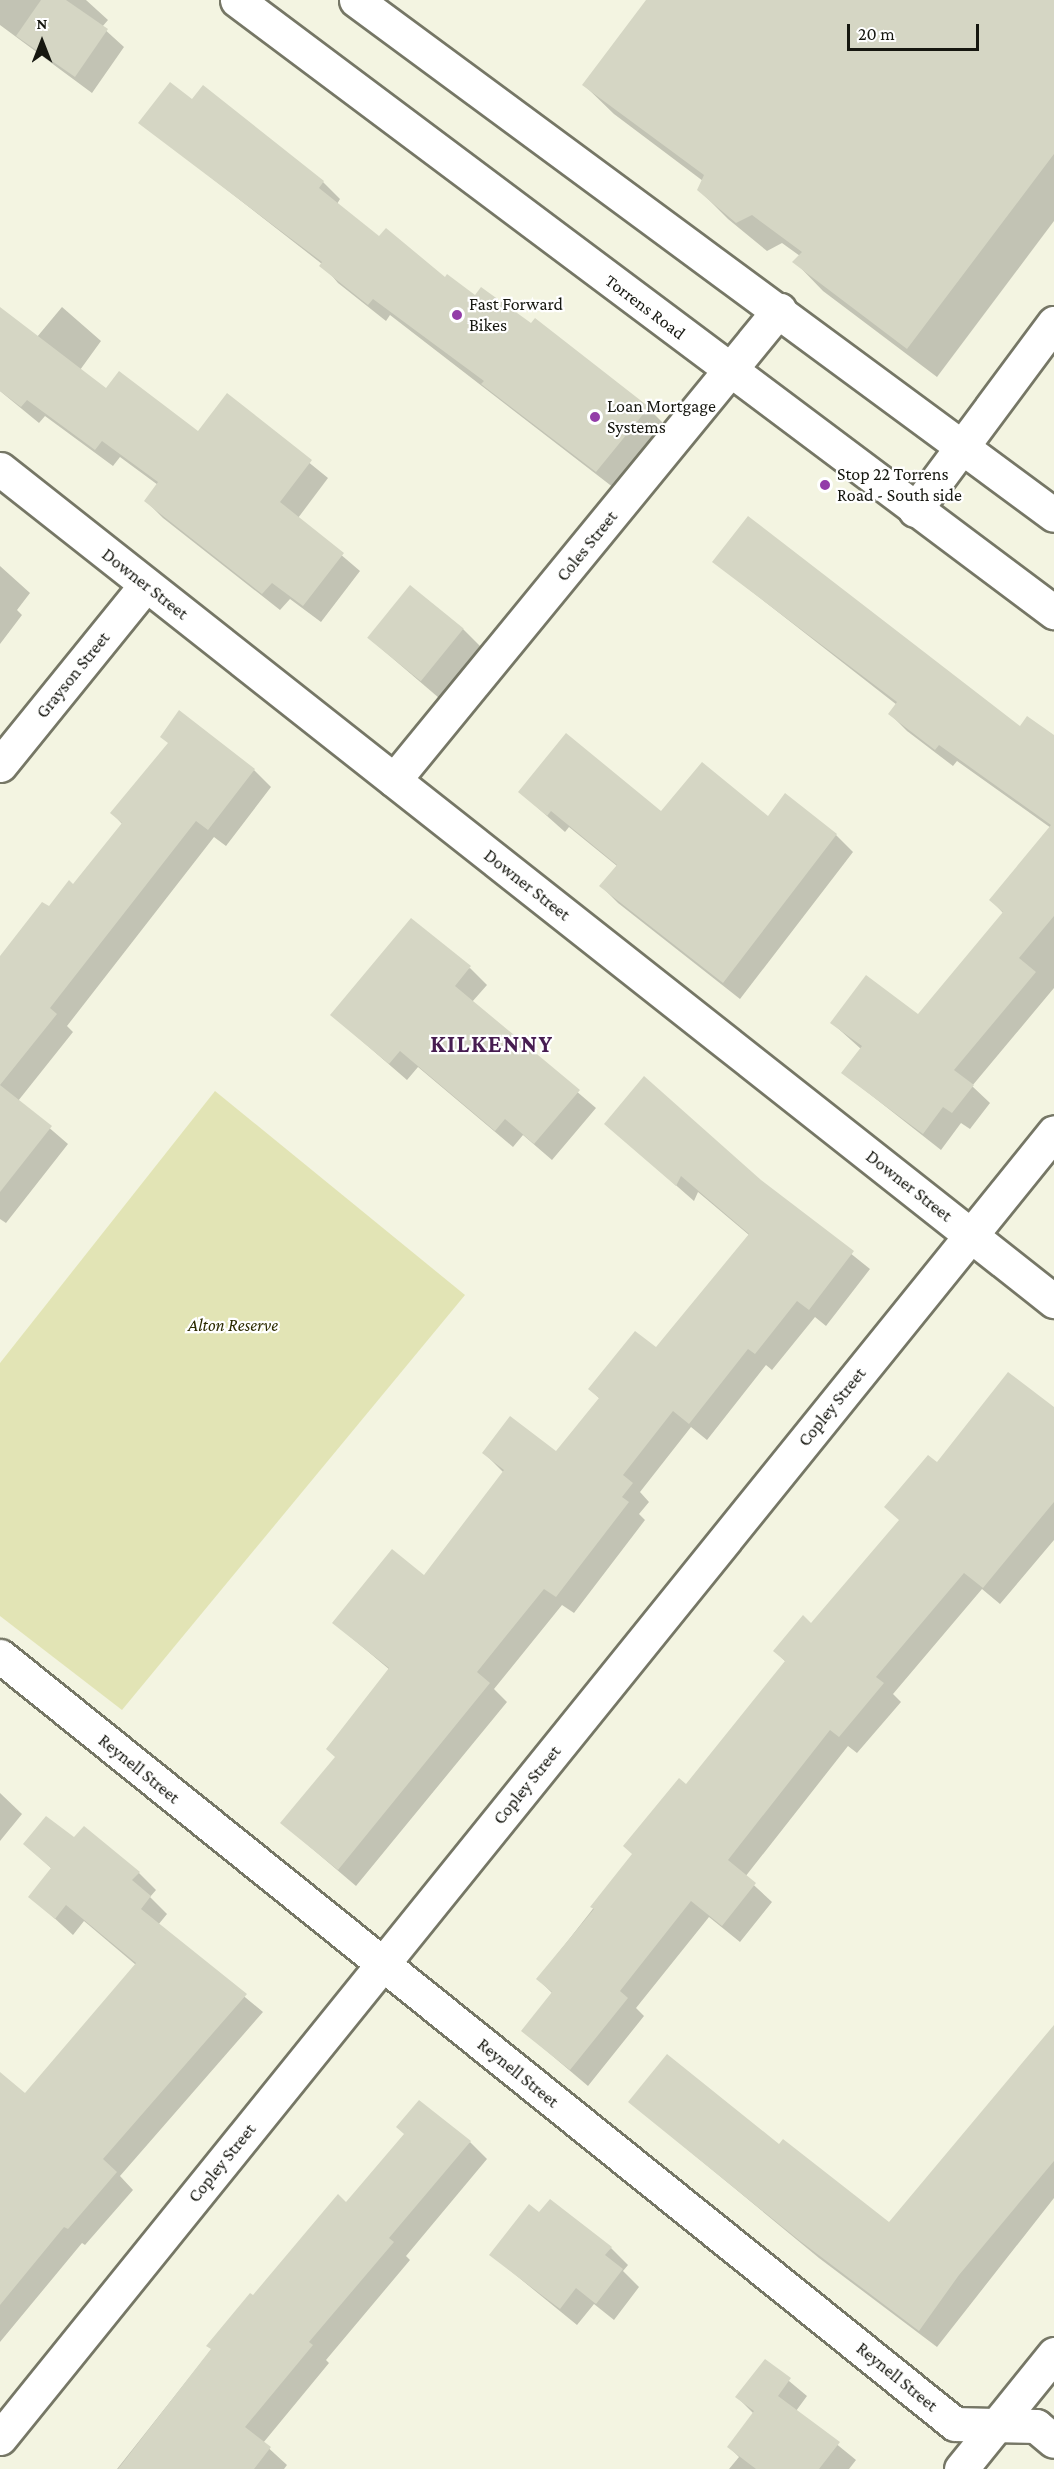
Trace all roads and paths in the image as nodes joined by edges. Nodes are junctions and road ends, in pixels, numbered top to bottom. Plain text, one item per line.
1 (356, 0) edge
2 (258, 6) edge
3 (779, 310) junction
4 (1054, 323) edge
5 (730, 372) junction
6 (961, 447) junction
7 (0, 469) edge
8 (915, 510) junction
9 (1054, 515) edge
10 (146, 585) junction
11 (1054, 612) edge
12 (0, 765) edge
13 (394, 780) junction
14 (1054, 1132) edge
15 (971, 1234) junction
16 (1054, 1301) edge
17 (0, 1656) edge
18 (382, 1964) junction
19 (1054, 2354) edge
20 (998, 2423) junction
21 (0, 2438) edge
22 (1054, 2441) edge
23 (961, 2469) edge

1 - 3 street
2 - 5 street, Torrens Road
3 - 5 street, Coles Street
3 - 6 street
4 - 6 street
5 - 8 street, Torrens Road
5 - 13 street, Coles Street
6 - 8 street
6 - 9 street
7 - 10 street, Downer Street
8 - 11 street, Torrens Road
10 - 12 street, Grayson Street
10 - 13 street, Downer Street
13 - 15 street, Downer Street
14 - 15 street, Copley Street
15 - 16 street, Downer Street
15 - 18 street, Copley Street
17 - 18 street, Reynell Street
18 - 20 street, Reynell Street
18 - 21 street, Copley Street
19 - 20 street
20 - 22 street, Reynell Street
20 - 23 street

